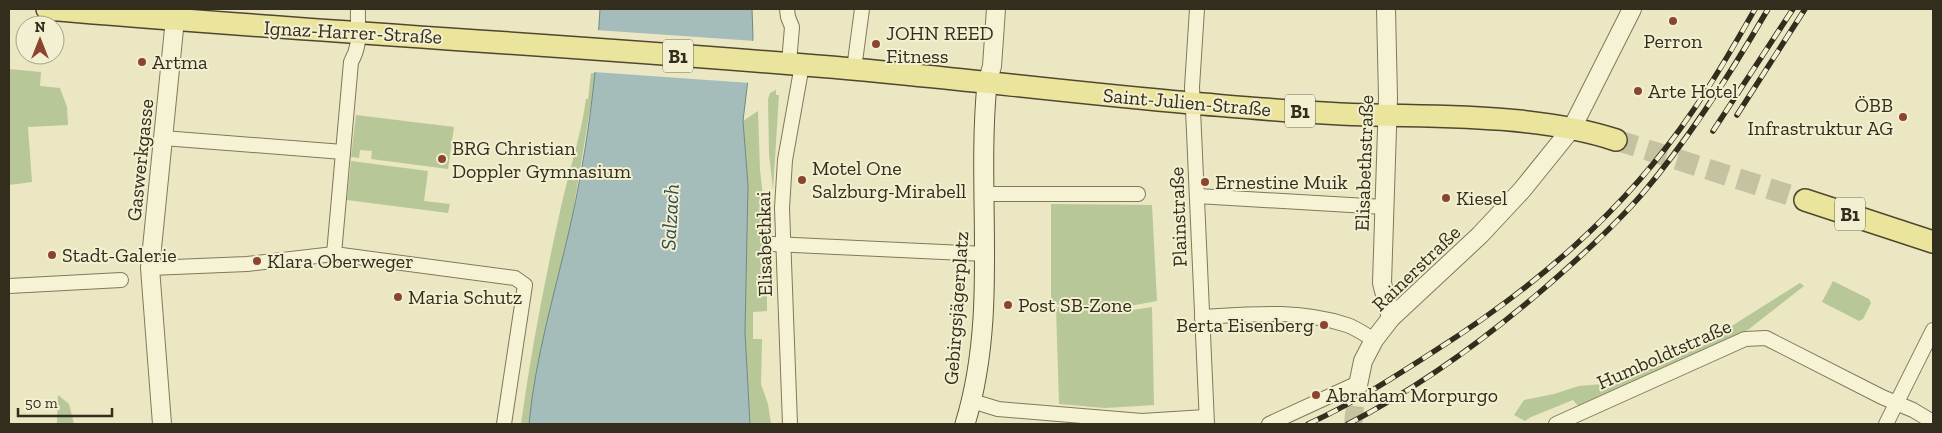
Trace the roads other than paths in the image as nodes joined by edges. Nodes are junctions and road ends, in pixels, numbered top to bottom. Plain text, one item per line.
1 (47, 9) edge
2 (358, 9) edge
3 (787, 9) edge
4 (862, 9) edge
5 (996, 9) edge
6 (1197, 9) edge
7 (1386, 9) edge
8 (1632, 9) edge
9 (176, 14) edge
10 (360, 34) junction
11 (793, 64) junction
12 (854, 69) junction
13 (987, 84) junction
14 (1193, 103) junction
15 (1386, 115) junction
16 (1572, 128) junction
17 (163, 138) junction
18 (1616, 140) tunnel mouth
19 (343, 152) junction
20 (983, 194) junction
21 (1138, 194) dead end
22 (1197, 196) junction
23 (1805, 200) tunnel mouth
24 (1384, 207) junction
25 (1933, 242) edge
26 (778, 244) junction
27 (334, 254) junction
28 (985, 254) junction
29 (150, 268) junction
30 (122, 280) dead end
31 (9, 286) edge
32 (1202, 318) junction
33 (1391, 318) junction
34 (1933, 330) edge
35 (1374, 340) junction
36 (1357, 387) joint
37 (972, 401) junction
38 (1897, 403) junction
39 (1206, 421) edge
40 (1933, 422) edge
41 (162, 424) edge
42 (504, 424) edge
43 (790, 424) edge
44 (965, 424) edge
45 (1269, 424) edge
46 (1556, 424) edge
47 (1886, 424) edge

1 - 9 main road, Ignaz-Harrer-Straße / B1
2 - 10 street
3 - 11 street, Elisabethkai
4 - 12 street
5 - 13 street
6 - 14 street, Plainstraße
7 - 15 street, Elisabethstraße
8 - 16 street, Rainerstraße
9 - 10 main road, Ignaz-Harrer-Straße / B1
9 - 17 street, Gaswerkgasse
10 - 11 main road, Ignaz-Harrer-Straße / B1
10 - 19 street
11 - 12 main road, Saint-Julien-Straße / B1
11 - 26 street, Elisabethkai
12 - 13 main road, Saint-Julien-Straße / B1
13 - 14 main road, Saint-Julien-Straße / B1
13 - 20 main road, Gebirgsjägerplatz
14 - 15 main road, Saint-Julien-Straße / B1
14 - 22 street, Plainstraße
15 - 16 main road, Saint-Julien-Straße / B1
15 - 24 street, Elisabethstraße
16 - 18 main road, Saint-Julien-Straße / B1
16 - 33 street, Rainerstraße
17 - 19 street
17 - 29 street, Gaswerkgasse
19 - 27 street
20 - 21 street
20 - 28 main road, Gebirgsjägerplatz
22 - 24 street
22 - 32 street, Plainstraße
23 - 25 main road, B1
24 - 33 street, Elisabethstraße
26 - 28 street
26 - 43 street, Elisabethkai
27 - 29 street
27 - 42 street
28 - 37 main road, Gebirgsjägerplatz
29 - 41 street, Gaswerkgasse
30 - 31 street
32 - 35 street
32 - 39 street, Plainstraße
33 - 35 street, Rainerstraße
34 - 38 street
35 - 36 street, Rainerstraße
36 - 45 street
37 - 39 street
37 - 44 main road, Gebirgsjägerplatz
38 - 40 street, Humboldtstraße
38 - 46 street, Humboldtstraße
38 - 47 street

